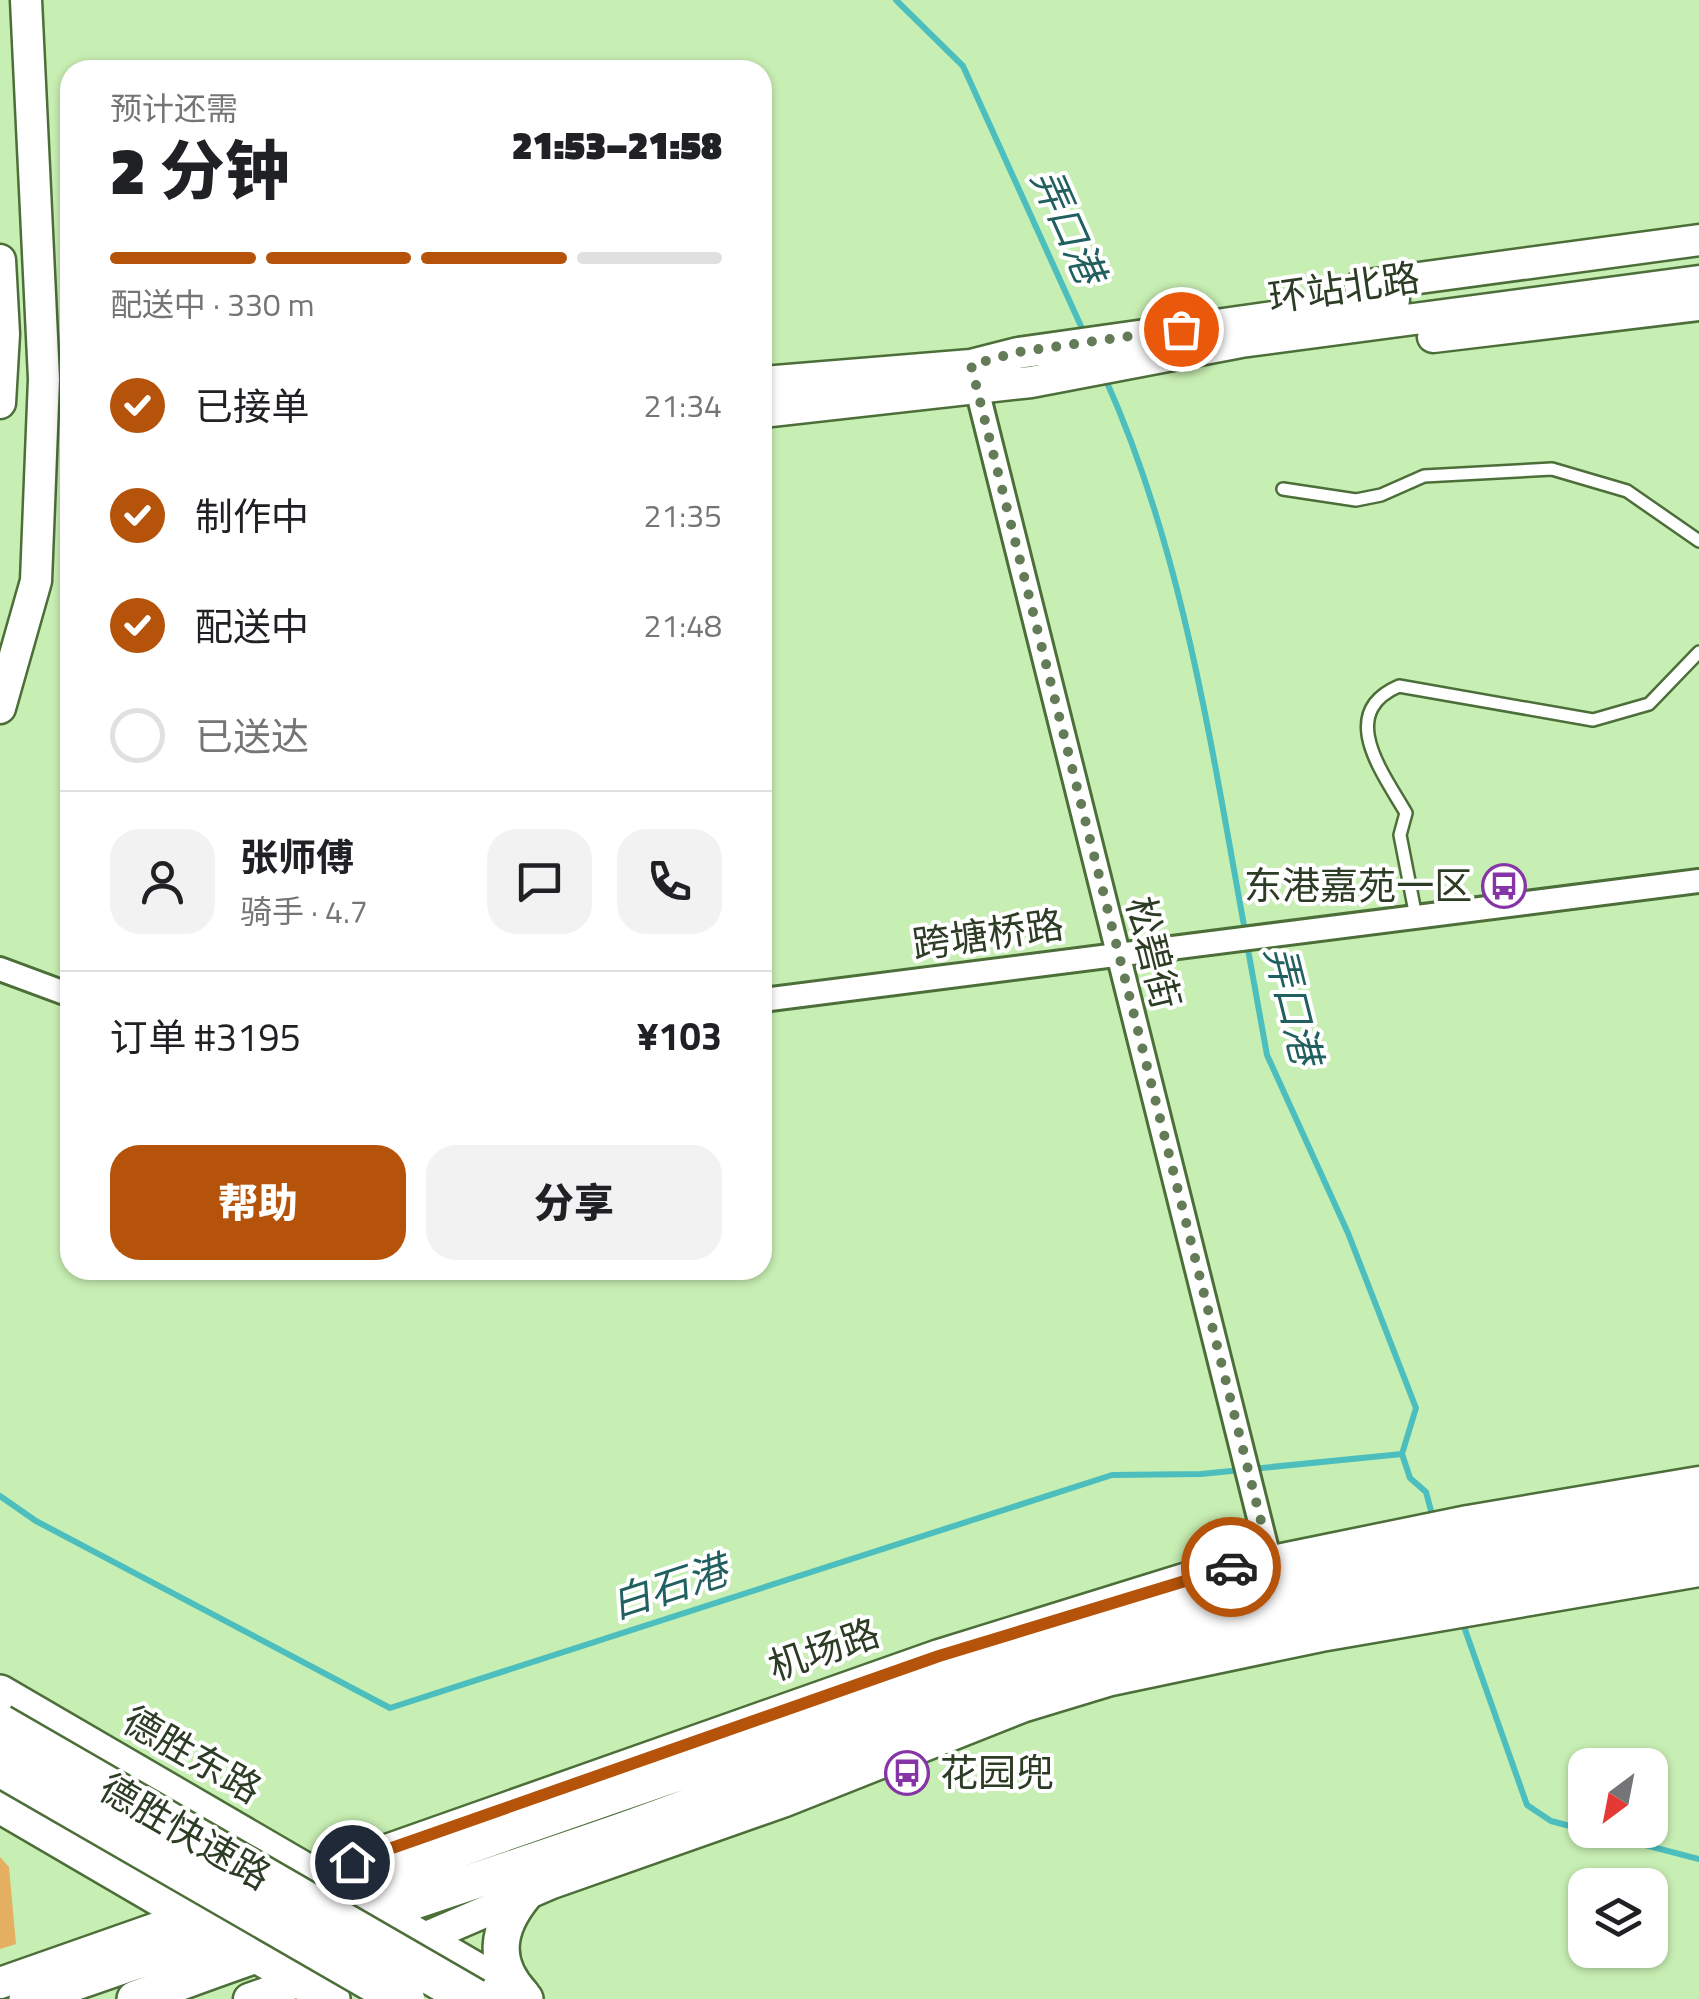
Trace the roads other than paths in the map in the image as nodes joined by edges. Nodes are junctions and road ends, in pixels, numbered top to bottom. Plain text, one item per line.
1 (26, 0) edge
2 (1699, 240) edge
3 (0, 260) edge
4 (1699, 261) edge
5 (1699, 280) edge
6 (1699, 305) edge
7 (2, 333) edge
8 (1121, 338) junction
9 (55, 347) edge
10 (1138, 364) junction
11 (1, 370) edge
12 (974, 377) junction
13 (57, 381) edge
14 (772, 382) edge
15 (0, 403) edge
16 (772, 410) edge
17 (1283, 488) dead end
18 (1699, 540) edge
19 (1699, 652) edge
20 (0, 708) edge
21 (1699, 881) edge
22 (1416, 917) junction
23 (1117, 953) junction
24 (0, 969) edge
25 (60, 991) edge
26 (772, 999) edge
27 (1699, 1482) edge
28 (1699, 1511) edge
29 (1699, 1541) edge
30 (1266, 1544) junction
31 (1483, 1564) junction
32 (1699, 1572) edge
33 (1396, 1579) junction
34 (1321, 1623) junction
35 (0, 1692) edge
36 (0, 1725) edge
37 (769, 1728) junction
38 (0, 1766) edge
39 (0, 1805) edge
40 (622, 1830) junction
41 (671, 1840) junction
42 (329, 1883) junction
43 (524, 1895) junction
44 (382, 1915) junction
45 (202, 1924) junction
46 (423, 1940) junction
47 (254, 1954) junction
48 (301, 1981) junction
49 (0, 1983) edge
50 (27, 1999) edge
51 (135, 1999) edge
52 (249, 1999) edge
53 (332, 1999) edge
54 (404, 1999) edge
55 (474, 1999) edge
56 (526, 1999) edge

1 - 9 main road
2 - 8 main road
3 - 7 main road
4 - 8 main road, 环站北路
5 - 10 main road, 环站北路
6 - 10 main road
7 - 9 main road
7 - 11 main road
8 - 12 main road, 环站北路
9 - 13 main road
10 - 12 main road, 环站北路
11 - 13 main road
11 - 15 main road
12 - 14 main road, 环站北路
12 - 16 main road, 环站北路
12 - 23 street, 松碧街
13 - 20 main road
17 - 18 lane
19 - 22 lane
21 - 22 street, 跨塘桥路
22 - 23 street, 跨塘桥路
23 - 26 street, 跨塘桥路
23 - 30 street, 松碧街
24 - 25 street
27 - 31 main road, 机场路
28 - 31 main road, 机场路
29 - 31 main road, 机场路
30 - 33 main road, 机场路
30 - 37 main road, 机场路
31 - 32 main road, 机场路
31 - 33 main road, 机场路
31 - 33 main road, 机场路
33 - 34 main road, 机场路
33 - 37 main road, 机场路
34 - 40 main road, 机场路
34 - 41 main road, 机场路
35 - 42 main road, 德胜东路
36 - 55 highway, 德胜快速路, bridge
37 - 42 main road, 机场路
38 - 54 highway, 德胜快速路, bridge
39 - 45 main road
40 - 41 main road
40 - 44 main road, 机场路
41 - 43 main road, 机场路
42 - 44 main road, 德胜东路
42 - 45 main road, 机场路
43 - 46 main road, 机场路
43 - 56 main road
44 - 46 main road, 德胜东路
44 - 47 main road, 机场路
45 - 47 main road
45 - 49 main road, 机场路
45 - 50 main road, 机场路
46 - 48 main road, 机场路
46 - 56 main road, 德胜东路
47 - 48 main road
47 - 51 main road, 机场路
48 - 52 main road, 机场路
48 - 53 main road

